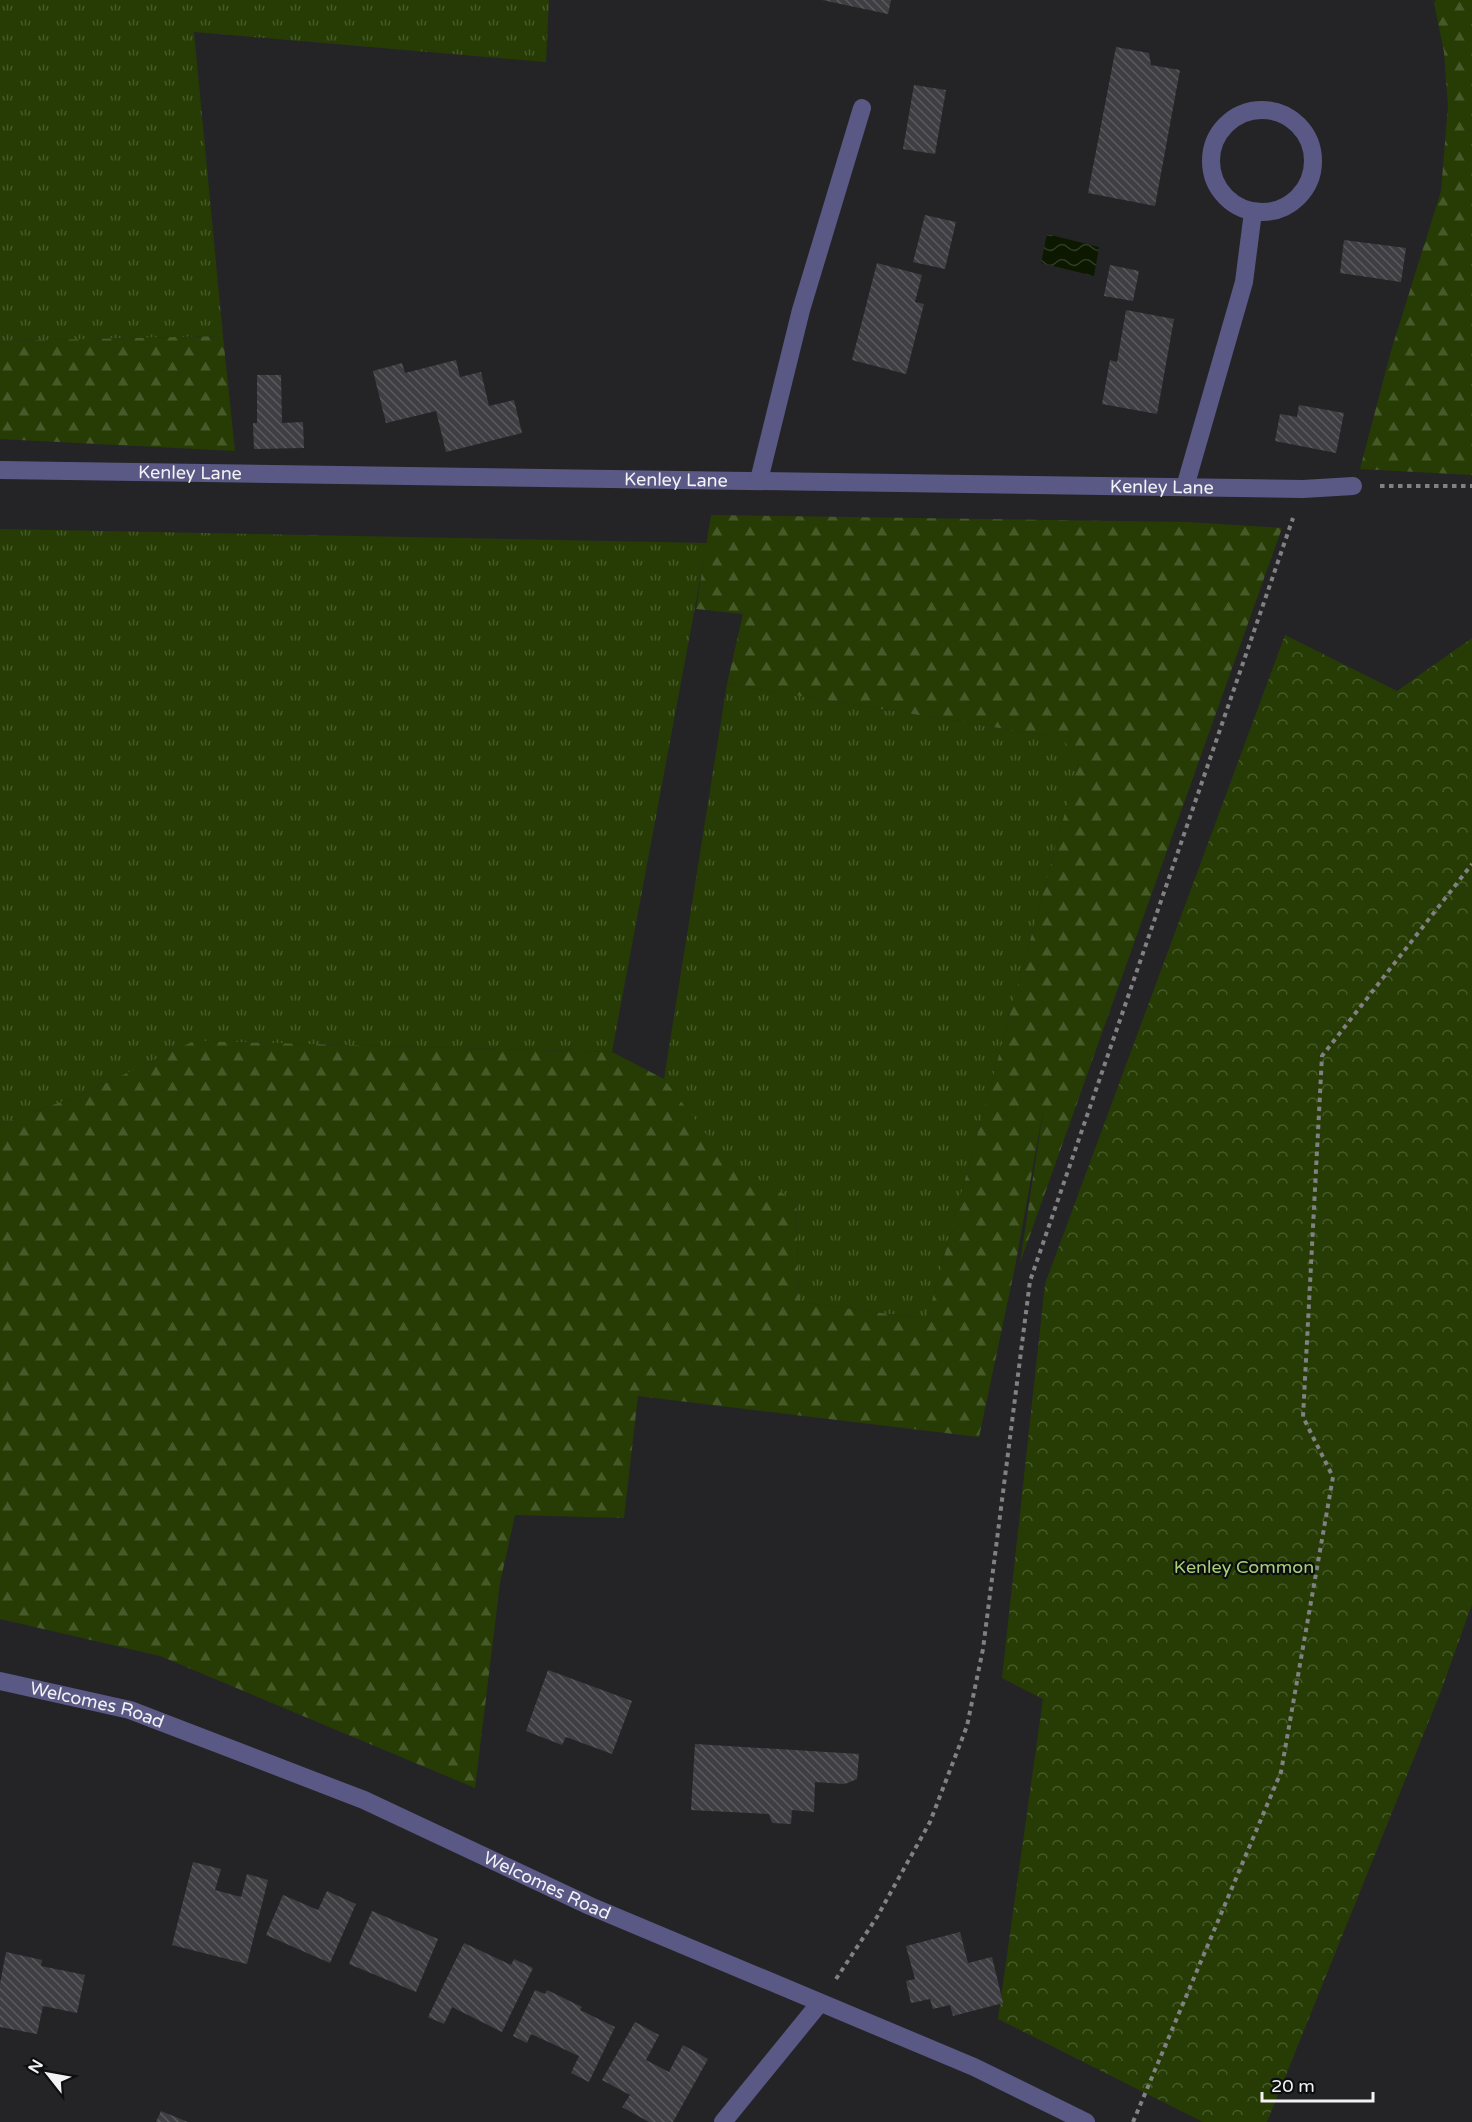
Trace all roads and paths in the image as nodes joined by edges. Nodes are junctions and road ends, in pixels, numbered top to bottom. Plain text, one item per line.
1 (862, 108) dead end
2 (1253, 212) junction
3 (0, 470) edge
4 (759, 480) junction
5 (1353, 486) joint
6 (1472, 486) edge
7 (1185, 487) junction
8 (1303, 489) junction
9 (1472, 864) edge
10 (0, 1681) edge
11 (819, 2004) junction
12 (723, 2122) edge
13 (1086, 2122) edge
14 (1133, 2122) edge

1 - 4 street
2 - 2 street
2 - 7 street
3 - 4 street, Kenley Lane
4 - 7 street, Kenley Lane
5 - 6 path
5 - 8 street, Kenley Lane
7 - 8 street, Kenley Lane
8 - 11 path
9 - 14 path
10 - 11 street, Welcomes Road
11 - 12 street
11 - 13 street, Welcomes Road

